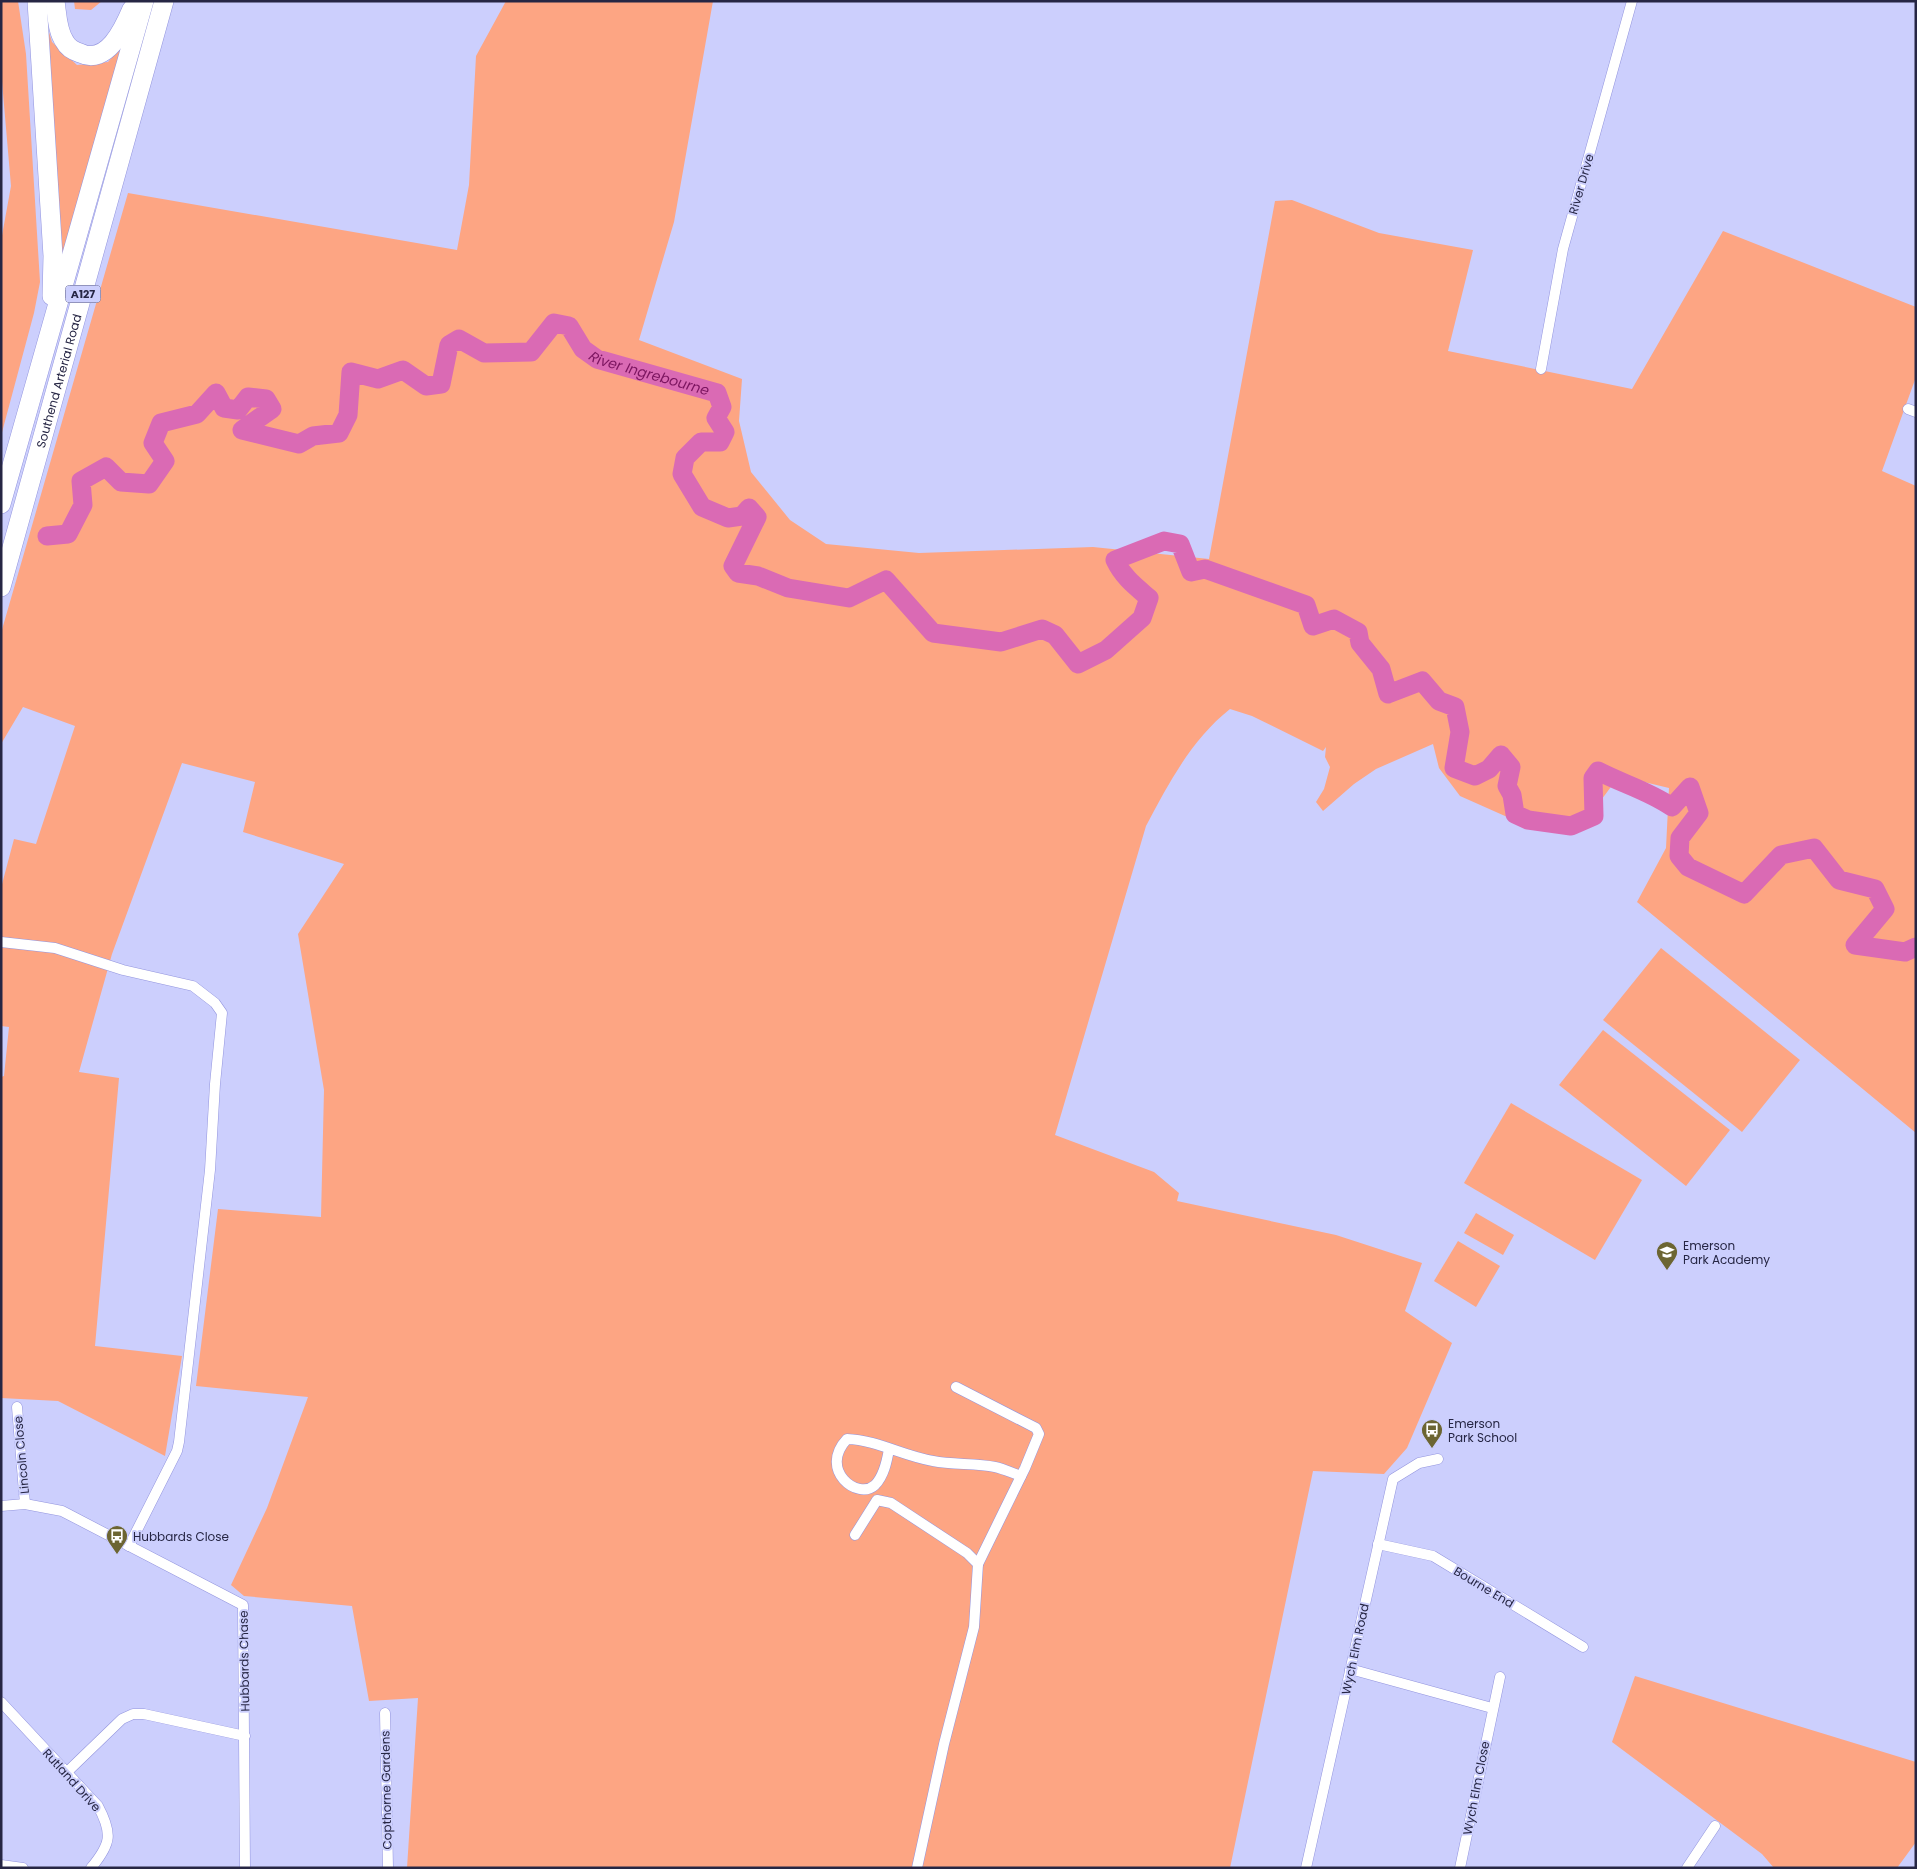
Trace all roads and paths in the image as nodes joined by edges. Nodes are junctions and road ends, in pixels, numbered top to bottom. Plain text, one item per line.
1 (37, 1) edge
2 (54, 1) edge
3 (135, 1) edge
4 (144, 1) edge
5 (1632, 1) edge
6 (164, 5) edge
7 (47, 340) junction
8 (1541, 370) dead end
9 (1, 504) edge
10 (1, 587) edge
11 (1, 942) edge
12 (956, 1387) dead end
13 (17, 1407) dead end
14 (889, 1449) junction
15 (1438, 1459) dead end
16 (1021, 1476) junction
17 (25, 1504) junction
18 (1, 1506) edge
19 (855, 1535) dead end
20 (1378, 1544) junction
21 (129, 1546) junction
22 (978, 1564) junction
23 (1584, 1648) dead end
24 (1350, 1669) junction
25 (1500, 1677) dead end
26 (1, 1702) edge
27 (1492, 1708) junction
28 (385, 1713) dead end
29 (245, 1736) junction
30 (66, 1773) junction
31 (1715, 1826) dead end
32 (1, 1865) edge
33 (23, 1868) edge
34 (91, 1868) edge
35 (245, 1868) edge
36 (388, 1868) edge
37 (918, 1868) edge
38 (1306, 1868) edge
39 (1460, 1868) edge
40 (1687, 1868) edge

1 - 7 highway
2 - 3 highway
4 - 7 highway, Southend Arterial Road / A127
5 - 8 street, River Drive
6 - 10 highway, Southend Arterial Road / A127
7 - 9 highway, Southend Arterial Road / A127
11 - 21 street
12 - 16 street
13 - 17 street, Lincoln Close
14 - 14 street
14 - 16 street
15 - 20 street, Wych Elm Road
16 - 22 street
17 - 18 street, Hubbards Chase
17 - 21 street, Hubbards Chase
19 - 22 street
20 - 23 street, Bourne End
20 - 24 street, Wych Elm Road
21 - 29 street, Hubbards Chase
22 - 37 street
24 - 27 street
24 - 38 street, Wych Elm Road
25 - 27 street, Wych Elm Close
26 - 30 street, Rutland Drive
27 - 39 street, Wych Elm Close
28 - 36 street, Copthorne Gardens
29 - 30 street
29 - 35 street, Hubbards Chase
30 - 34 street, Rutland Drive
31 - 40 street
32 - 33 street

